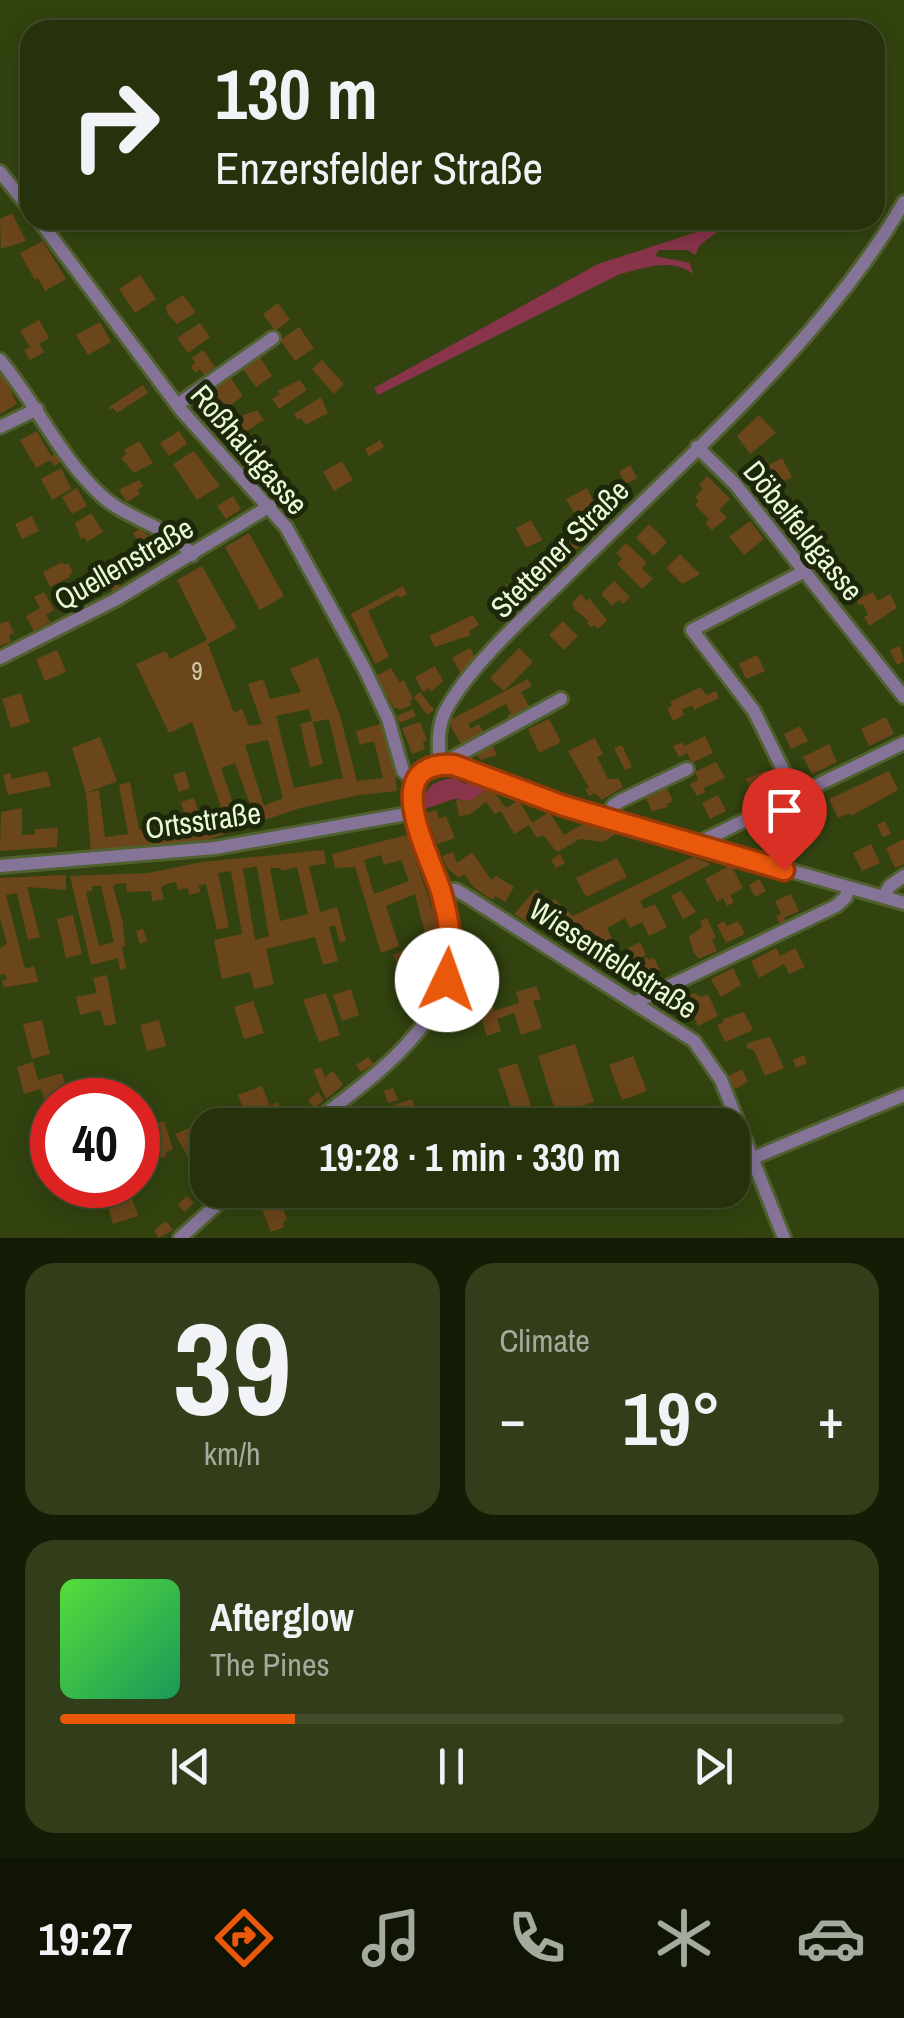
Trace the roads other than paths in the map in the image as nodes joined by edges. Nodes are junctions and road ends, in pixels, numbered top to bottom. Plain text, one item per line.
1 (0, 172) edge
2 (20, 197) edge
3 (904, 202) edge
4 (46, 230) edge
5 (273, 338) dead end
6 (0, 360) edge
7 (177, 404) junction
8 (37, 409) junction
9 (0, 427) edge
10 (697, 447) junction
11 (270, 506) junction
12 (192, 554) junction
13 (805, 570) junction
14 (0, 658) edge
15 (904, 697) edge
16 (560, 700) dead end
17 (904, 743) edge
18 (440, 765) junction
19 (687, 769) dead end
20 (416, 783) junction
21 (796, 796) junction
22 (412, 813) junction
23 (608, 819) junction
24 (696, 844) junction
25 (0, 866) edge
26 (904, 876) edge
27 (848, 888) junction
28 (441, 890) junction
29 (884, 898) junction
30 (904, 903) edge
31 (636, 1002) junction
32 (904, 1095) edge
33 (331, 1108) edge
34 (754, 1158) junction
35 (213, 1208) edge
36 (180, 1238) edge
37 (784, 1238) edge

1 - 2 street
3 - 10 street, Stettener Straße
4 - 7 street, Roßhaidgasse
5 - 7 street
6 - 8 street
7 - 11 street, Roßhaidgasse
8 - 9 street
8 - 12 street
10 - 13 street, Döbelfeldgasse
10 - 18 street, Stettener Straße
11 - 12 street, Quellenstraße
11 - 20 street, Roßhaidgasse
12 - 14 street, Quellenstraße
13 - 15 street, Döbelfeldgasse
13 - 21 street
16 - 18 street
17 - 21 street
18 - 20 street
18 - 23 street
19 - 23 street
20 - 22 street
21 - 24 street
22 - 25 street, Ortsstraße
22 - 28 street
23 - 24 street
24 - 27 street
26 - 29 street
27 - 29 street
27 - 31 street
28 - 31 street, Wiesenfeldstraße
28 - 33 street
29 - 30 street
31 - 34 street, Wiesenfeldstraße
32 - 34 street
34 - 37 street, Wiesenfeldstraße
35 - 36 street

